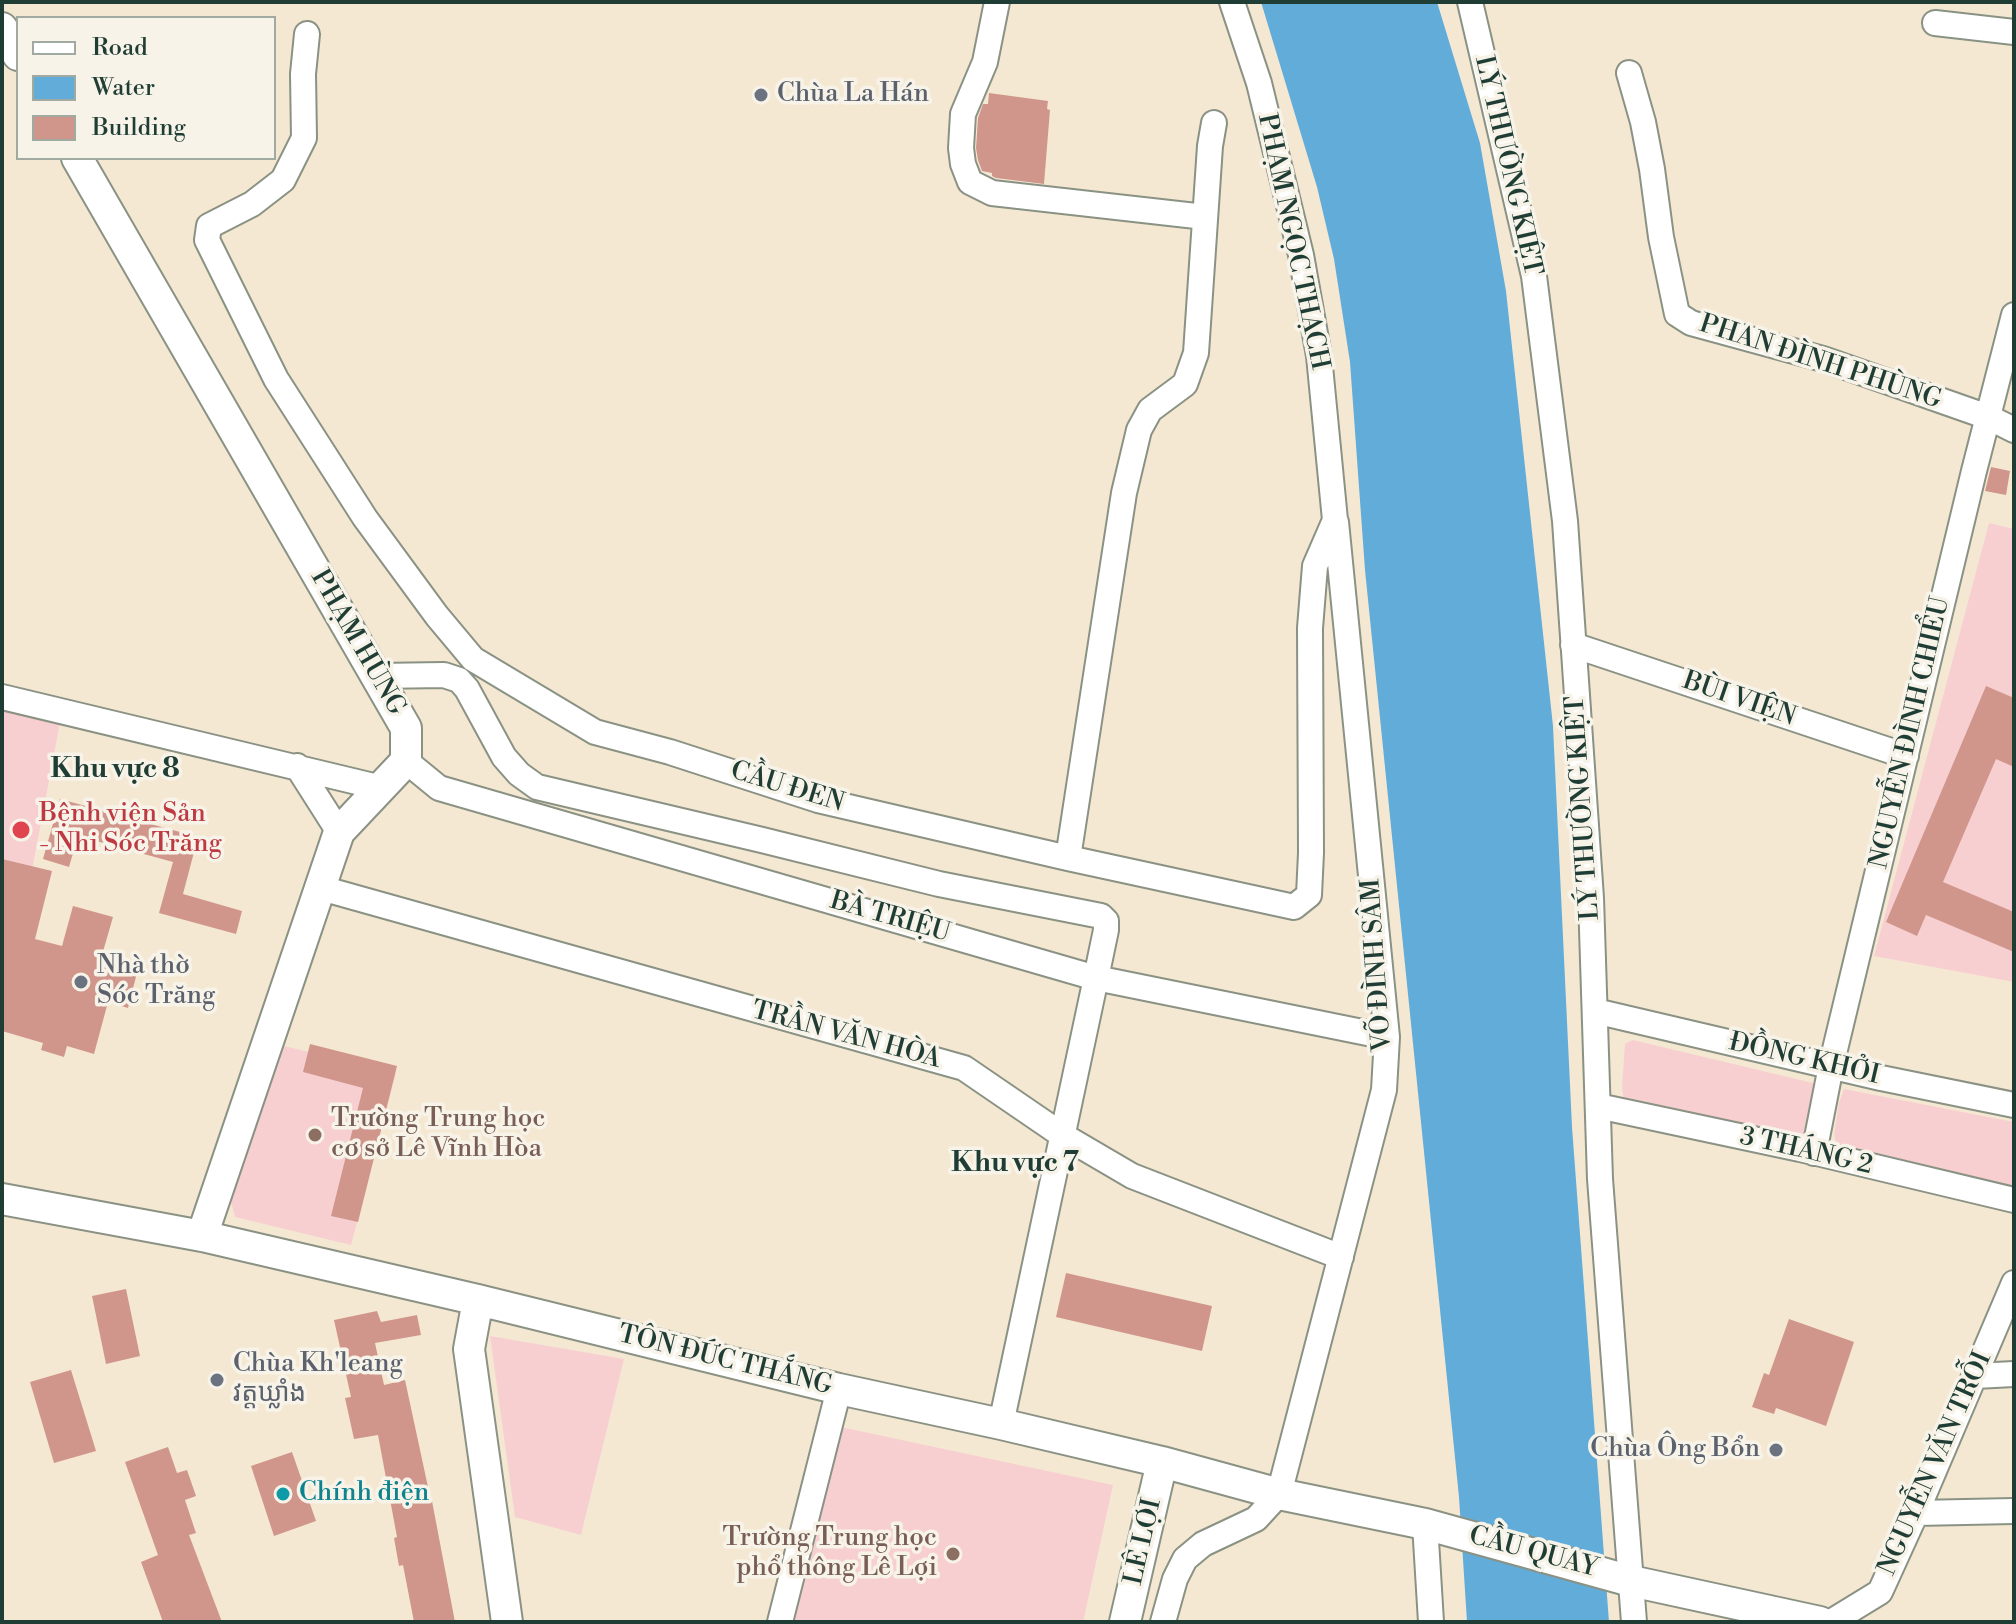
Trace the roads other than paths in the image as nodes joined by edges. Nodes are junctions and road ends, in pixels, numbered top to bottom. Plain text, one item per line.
1 (997, 2) edge
2 (1232, 2) edge
3 (1470, 2) edge
4 (1935, 23) dead end
5 (2, 28) edge
6 (2014, 32) edge
7 (307, 34) dead end
8 (16, 52) edge
9 (1629, 73) dead end
10 (1214, 123) dead end
11 (78, 160) edge
12 (1205, 217) junction
13 (2014, 315) edge
14 (1988, 417) junction
15 (2014, 430) edge
16 (1335, 520) junction
17 (1573, 645) junction
18 (376, 676) junction
19 (2, 697) edge
20 (1906, 756) junction
21 (406, 761) junction
22 (297, 766) junction
23 (382, 788) junction
24 (339, 832) junction
25 (1068, 858) junction
26 (321, 888) junction
27 (1294, 907) joint
28 (1096, 978) junction
29 (1595, 1011) junction
30 (1387, 1037) junction
31 (1831, 1066) junction
32 (2014, 1105) edge
33 (1598, 1106) junction
34 (1062, 1135) junction
35 (1814, 1153) junction
36 (2, 1199) edge
37 (2014, 1200) edge
38 (202, 1236) junction
39 (1341, 1257) junction
40 (2014, 1283) edge
41 (478, 1300) junction
42 (2014, 1374) edge
43 (1975, 1376) junction
44 (839, 1389) junction
45 (1001, 1424) junction
46 (1162, 1462) junction
47 (1279, 1494) junction
48 (2014, 1511) edge
49 (1916, 1513) junction
50 (1436, 1527) junction
51 (1625, 1578) junction
52 (507, 1622) edge
53 (780, 1622) edge
54 (1125, 1622) edge
55 (1163, 1622) edge
56 (1431, 1622) edge
57 (1634, 1622) edge
58 (1820, 1622) edge
59 (1831, 1622) edge

1 - 12 street
2 - 16 street, PHẠM NGỌC THẠCH
3 - 17 street, LÝ THƯỜNG KIỆT
4 - 6 street
5 - 8 main road
7 - 25 street, CẦU ĐEN
9 - 14 street, PHAN ĐÌNH PHÙNG
10 - 12 street
11 - 18 main road, PHẠM HÙNG
12 - 25 street
13 - 14 street, NGUYỄN ĐÌNH CHIỂU
14 - 15 street, PHAN ĐÌNH PHÙNG
14 - 20 street, NGUYỄN ĐÌNH CHIỂU
16 - 27 street, PHẠM NGỌC THẠCH
16 - 30 street, VÕ ĐÌNH SÂM
17 - 20 street, BÙI VIỆN
17 - 29 street, LÝ THƯỜNG KIỆT
18 - 21 main road, PHẠM HÙNG
18 - 28 street
19 - 22 street
20 - 31 street, NGUYỄN ĐÌNH CHIỂU
21 - 23 main road
21 - 28 street, BÀ TRIỆU
22 - 23 street
22 - 24 street
23 - 24 main road
24 - 26 main road
25 - 27 street, CẦU ĐEN
26 - 34 street, TRẦN VĂN HÒA
26 - 38 main road
28 - 30 street, BÀ TRIỆU
28 - 34 street
29 - 31 street, ĐỒNG KHỞI
29 - 33 street, LÝ THƯỜNG KIỆT
30 - 39 street, VÕ ĐÌNH SÂM
31 - 32 street, ĐỒNG KHỞI
31 - 35 street, NGUYỄN ĐÌNH CHIỂU
33 - 35 street, 3 THÁNG 2
33 - 51 street, LÝ THƯỜNG KIỆT
34 - 39 street, TRẦN VĂN HÒA
34 - 45 street
35 - 37 street, 3 THÁNG 2
36 - 38 main road, TÔN ĐỨC THẮNG
38 - 41 main road, TÔN ĐỨC THẮNG
39 - 47 street, VÕ ĐÌNH SÂM
40 - 43 street, NGUYỄN VĂN TRỖI
41 - 44 main road, TÔN ĐỨC THẮNG
41 - 52 main road
42 - 43 street
43 - 49 street, NGUYỄN VĂN TRỖI
44 - 45 main road, TÔN ĐỨC THẮNG
44 - 53 street
45 - 46 main road, TÔN ĐỨC THẮNG
46 - 47 main road, TÔN ĐỨC THẮNG
46 - 54 main road, LÊ LỢI
47 - 50 main road, TÔN ĐỨC THẮNG
47 - 55 street
48 - 49 street
49 - 59 street, NGUYỄN VĂN TRỖI
50 - 51 main road, CẦU QUAY
50 - 56 street
51 - 57 street, LÝ THƯỜNG KIỆT
51 - 58 main road, CẦU QUAY

